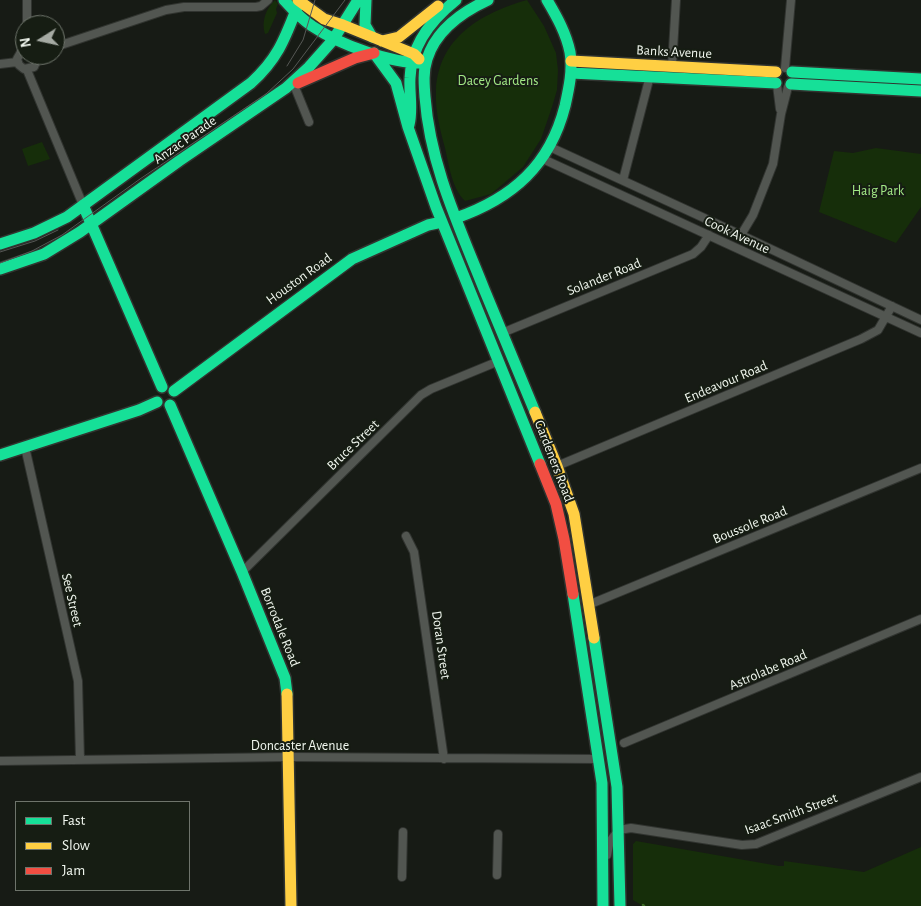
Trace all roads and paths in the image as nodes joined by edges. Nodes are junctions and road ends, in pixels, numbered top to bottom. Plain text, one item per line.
1 (27, 0) edge
2 (284, 0) edge
3 (358, 0) edge
4 (366, 0) edge
5 (447, 0) edge
6 (456, 0) edge
7 (488, 0) edge
8 (547, 0) edge
9 (676, 0) edge
10 (791, 0) edge
11 (299, 1) edge
12 (267, 2) edge
13 (294, 14) junction
14 (27, 15) edge
15 (343, 25) junction
16 (377, 39) junction
17 (333, 40) junction
18 (65, 44) edge
19 (374, 53) junction
20 (413, 59) junction
21 (15, 62) edge
22 (425, 63) junction
23 (0, 64) edge
24 (19, 65) edge
25 (35, 65) edge
26 (672, 66) junction
27 (571, 67) junction
28 (27, 70) junction
29 (650, 76) junction
30 (784, 79) junction
31 (921, 79) edge
32 (290, 86) junction
33 (921, 91) edge
34 (309, 122) dead end
35 (408, 127) junction
36 (550, 148) junction
37 (543, 159) junction
38 (623, 180) junction
39 (83, 205) junction
40 (456, 218) junction
41 (442, 222) junction
42 (91, 224) junction
43 (709, 235) junction
44 (741, 235) junction
45 (0, 244) edge
46 (0, 269) edge
47 (892, 306) junction
48 (885, 318) junction
49 (921, 320) edge
50 (502, 333) junction
51 (921, 333) edge
52 (499, 362) junction
53 (162, 387) junction
54 (174, 390) junction
55 (157, 402) junction
56 (170, 405) junction
57 (24, 447) junction
58 (0, 455) edge
59 (557, 466) junction
60 (921, 468) edge
61 (406, 536) dead end
62 (242, 572) junction
63 (588, 605) junction
64 (921, 619) edge
65 (624, 743) dead end
66 (289, 758) junction
67 (444, 759) junction
68 (80, 760) junction
69 (599, 760) junction
70 (0, 761) edge
71 (921, 777) edge
72 (619, 830) junction
73 (403, 832) dead end
74 (498, 834) dead end
75 (604, 869) junction
76 (498, 875) dead end
77 (402, 877) dead end
78 (291, 906) edge
79 (603, 906) edge
80 (620, 906) edge

1 - 14 street
2 - 13 main road
3 - 15 main road, Anzac Parade
4 - 16 main road
5 - 16 main road
6 - 20 main road
7 - 22 main road
8 - 27 main road
9 - 26 street
10 - 30 street
11 - 13 main road, Anzac Parade
11 - 15 main road
12 - 18 street
13 - 17 main road
13 - 39 main road, Anzac Parade
15 - 16 main road
15 - 17 main road, Anzac Parade
16 - 20 main road
17 - 19 main road
17 - 32 main road, Anzac Parade
19 - 20 main road
19 - 32 main road
19 - 35 main road, Gardeners Road
20 - 22 main road
20 - 35 main road
21 - 23 street
22 - 40 main road, Gardeners Road
24 - 28 street
25 - 28 street
26 - 27 main road, Banks Avenue
26 - 30 main road, Banks Avenue
27 - 29 main road, Banks Avenue
27 - 36 main road
28 - 39 street
29 - 30 main road, Banks Avenue
29 - 38 street
30 - 31 main road, Banks Avenue
30 - 33 main road, Banks Avenue
30 - 44 street
32 - 34 street
32 - 42 main road, Anzac Parade
35 - 41 main road, Gardeners Road
36 - 37 main road
36 - 38 street, Cook Avenue
37 - 40 main road
37 - 43 street, Cook Avenue
38 - 44 street, Cook Avenue
39 - 42 main road
39 - 45 main road, Anzac Parade
40 - 41 street, Houston Road
40 - 50 main road, Gardeners Road
41 - 52 main road, Gardeners Road
41 - 54 main road, Houston Road
42 - 46 main road, Anzac Parade
42 - 53 main road
43 - 48 street, Cook Avenue
43 - 50 street, Solander Road
44 - 47 street, Cook Avenue
47 - 48 street, Endeavour Road
47 - 49 street, Cook Avenue
48 - 51 street, Cook Avenue
48 - 59 street, Endeavour Road
50 - 59 main road, Gardeners Road
52 - 62 street, Bruce Street
52 - 69 main road, Gardeners Road
53 - 54 main road
53 - 55 main road
54 - 56 main road
55 - 56 main road
55 - 57 main road
56 - 62 main road, Borrodale Road
57 - 58 main road
57 - 68 street, See Street
59 - 63 main road, Gardeners Road
60 - 63 street, Boussole Road
61 - 67 street, Doran Street
62 - 66 main road, Borrodale Road
63 - 72 main road, Gardeners Road
64 - 65 street, Astrolabe Road
66 - 67 street, Doncaster Avenue
66 - 68 street, Doncaster Avenue
66 - 78 main road, Borrodale Road
67 - 69 street, Doncaster Avenue
68 - 70 street, Doncaster Avenue
69 - 75 main road, Gardeners Road
71 - 72 street, Isaac Smith Street
72 - 75 street
72 - 80 main road, Gardeners Road
73 - 77 street
74 - 76 street
75 - 79 main road, Gardeners Road

